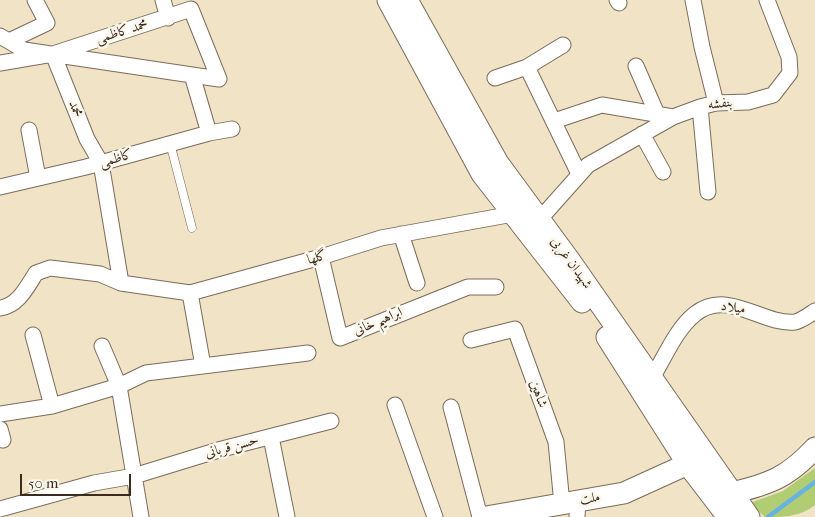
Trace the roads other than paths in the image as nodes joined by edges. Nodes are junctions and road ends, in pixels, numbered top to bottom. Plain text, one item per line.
1 (35, 0) edge
2 (164, 0) edge
3 (388, 0) edge
4 (407, 0) edge
5 (693, 0) edge
6 (767, 0) edge
7 (168, 18) junction
8 (4, 38) edge
9 (563, 44) dead end
10 (53, 54) junction
11 (0, 62) edge
12 (636, 66) dead end
13 (527, 67) junction
14 (192, 75) junction
15 (495, 78) dead end
16 (716, 103) junction
17 (700, 107) junction
18 (657, 114) junction
19 (673, 117) junction
20 (554, 121) junction
21 (232, 129) dead end
22 (29, 130) dead end
23 (209, 133) junction
24 (642, 134) junction
25 (170, 144) junction
26 (102, 162) junction
27 (663, 172) dead end
28 (579, 174) junction
29 (38, 178) junction
30 (0, 187) edge
31 (708, 192) dead end
32 (513, 214) junction
33 (539, 220) junction
34 (192, 228) dead end
35 (401, 234) junction
36 (321, 257) junction
37 (121, 282) junction
38 (417, 283) dead end
39 (496, 287) dead end
40 (190, 293) junction
41 (0, 308) edge
42 (815, 311) edge
43 (33, 335) dead end
44 (471, 340) dead end
45 (102, 346) dead end
46 (308, 353) dead end
47 (203, 366) junction
48 (652, 378) junction
49 (118, 386) junction
50 (395, 405) dead end
51 (52, 406) junction
52 (451, 407) dead end
53 (0, 414) edge
54 (331, 421) dead end
55 (272, 437) junction
56 (815, 448) edge
57 (698, 460) junction
58 (134, 476) junction
59 (732, 492) junction
60 (572, 508) edge
61 (0, 509) edge
62 (497, 516) edge
63 (141, 517) edge
64 (287, 517) edge
65 (435, 517) edge
66 (480, 517) edge
67 (728, 517) edge
68 (749, 517) edge

1 - 8 street
2 - 7 street
3 - 32 main road, شهیدان غربی
4 - 33 main road, شهیدان غربی
5 - 16 street
6 - 16 street, بنفشه
7 - 10 street, محمد کاظمی
7 - 14 street, محمد کاظمی
8 - 10 street
9 - 13 street
10 - 11 street
10 - 14 street
10 - 26 street, محمد
12 - 18 street
13 - 15 street
13 - 20 street
14 - 23 street
16 - 17 street, بنفشه
17 - 19 street, بنفشه
17 - 31 street
18 - 19 street
18 - 20 street
19 - 24 street, بنفشه
20 - 28 street
21 - 23 street, کاظمی
22 - 29 street
23 - 25 street, کاظمی
24 - 27 street
24 - 28 street, بنفشه
25 - 26 street, کاظمی
25 - 34 lane
26 - 29 street, کاظمی
26 - 37 street
28 - 33 street, بنفشه
29 - 30 street, کاظمی
32 - 35 street, گلها
32 - 57 main road, شهیدان غربی
33 - 48 main road, شهیدان غربی
35 - 36 street, گلها
35 - 38 street
36 - 39 street, ابراهیم خانی
36 - 40 street, گلها
37 - 40 street, گلها
37 - 41 street, گلها
40 - 47 street
42 - 48 street, میلاد
43 - 51 street
44 - 60 street, شاهین
45 - 49 street
46 - 47 street
47 - 49 street
48 - 57 main road, شهیدان غربی
49 - 51 street
49 - 58 street
50 - 65 street
51 - 53 street
52 - 66 street
54 - 55 street, حسن قربانی
55 - 58 street, حسن قربانی
55 - 64 street
56 - 59 main road
57 - 59 main road, شهیدان غربی
57 - 60 main road, ملت
57 - 67 main road, شهیدان غربی
58 - 61 street, حسن قربانی
58 - 63 street
59 - 68 main road, شهیدان غربی
60 - 62 main road, ملت

